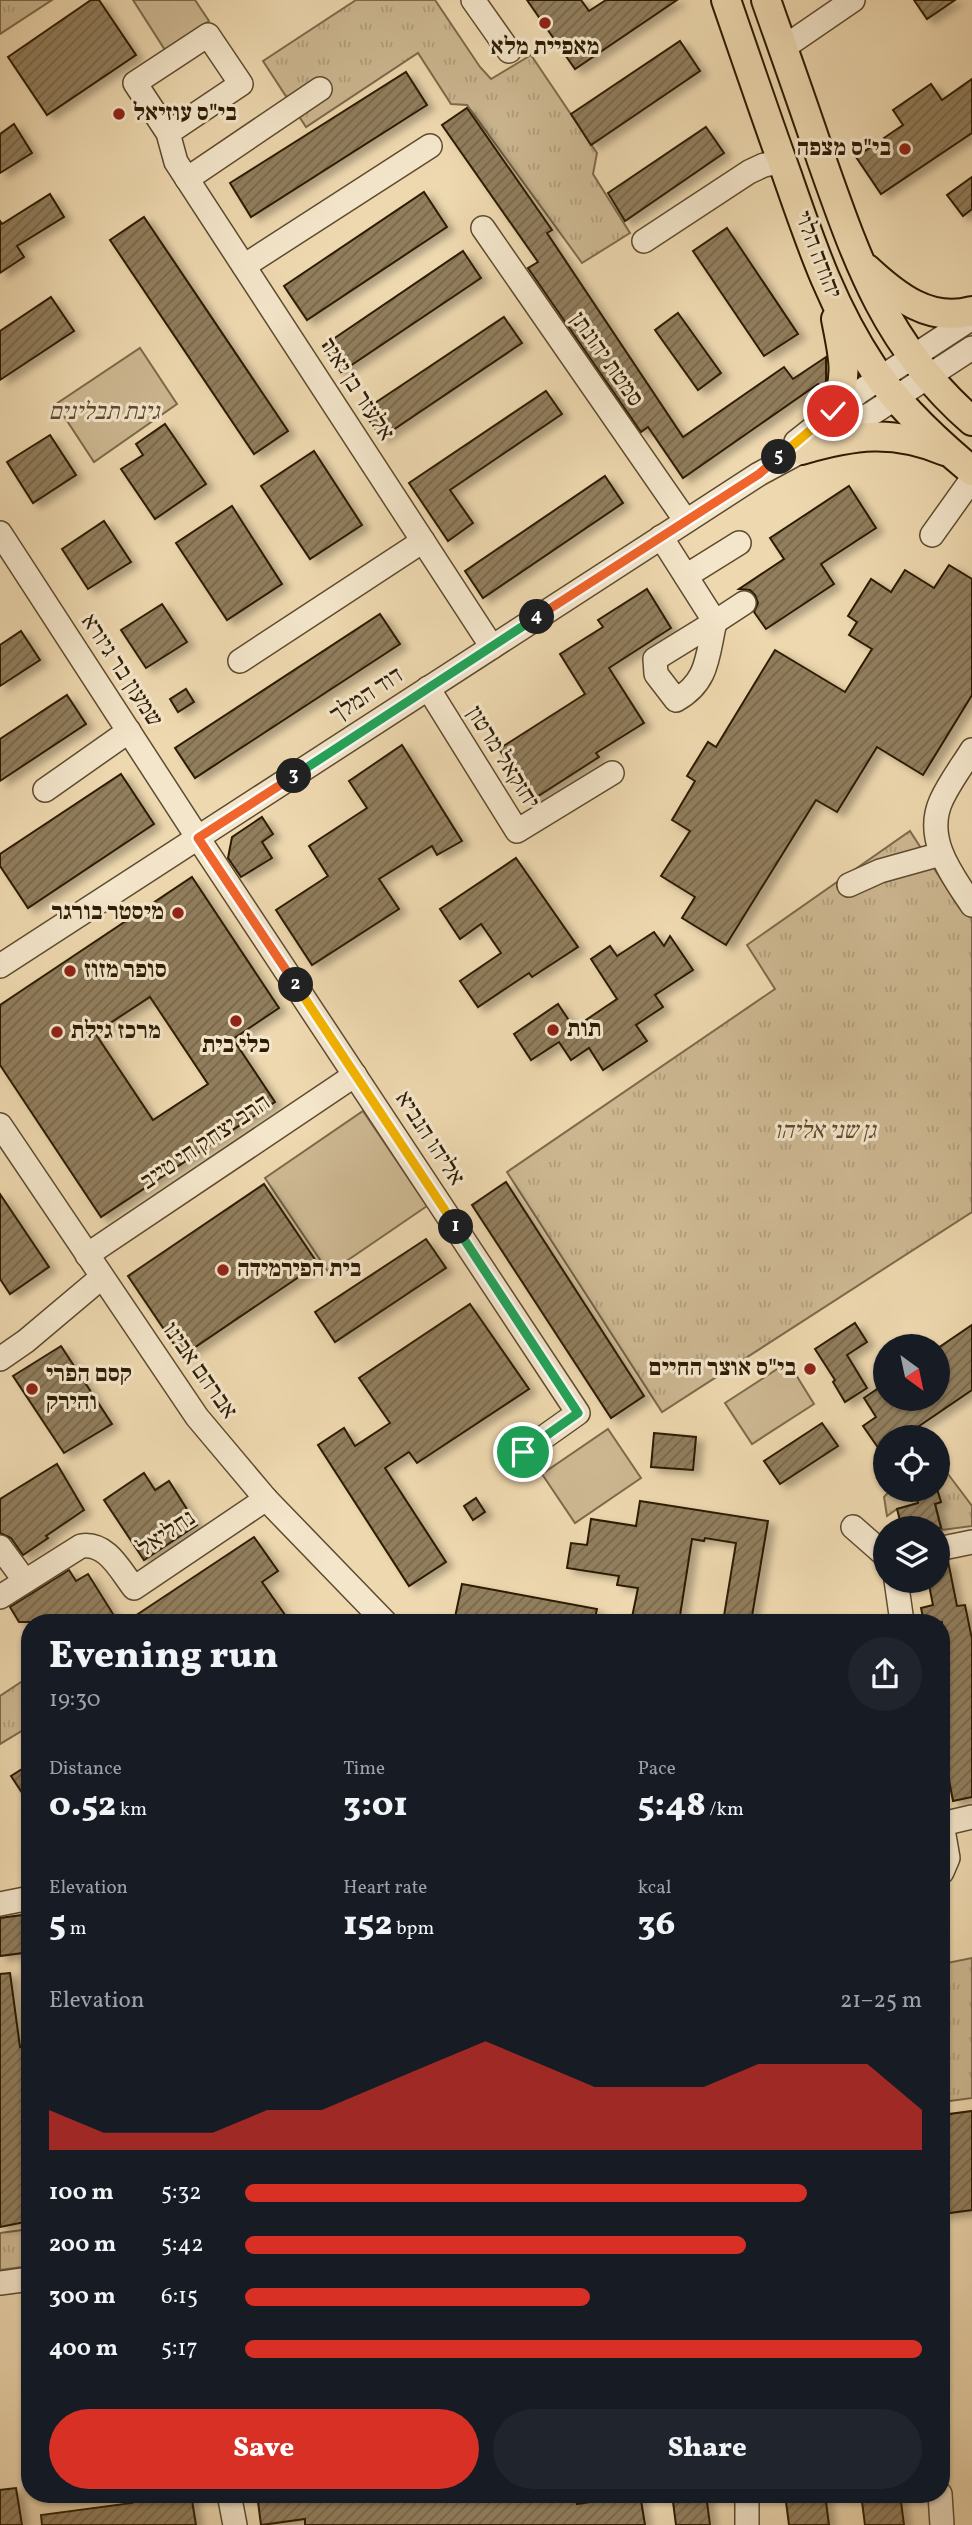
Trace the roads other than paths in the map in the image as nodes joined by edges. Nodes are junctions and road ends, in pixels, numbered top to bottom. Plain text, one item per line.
1 (473, 0) edge
2 (726, 0) edge
3 (766, 0) edge
4 (853, 0) edge
5 (783, 48) junction
6 (509, 51) dead end
7 (320, 89) dead end
8 (168, 133) junction
9 (430, 146) dead end
10 (782, 162) junction
11 (181, 170) junction
12 (483, 228) dead end
13 (643, 241) dead end
14 (858, 260) junction
15 (244, 266) junction
16 (830, 292) junction
17 (972, 311) edge
18 (972, 318) edge
19 (972, 348) edge
20 (921, 366) junction
21 (888, 387) junction
22 (833, 411) junction
23 (972, 421) edge
24 (801, 450) junction
25 (961, 462) edge
26 (759, 474) junction
27 (972, 479) edge
28 (686, 522) junction
29 (0, 533) edge
30 (932, 535) dead end
31 (662, 537) junction
32 (423, 541) junction
33 (739, 543) dead end
34 (686, 576) junction
35 (744, 603) dead end
36 (492, 647) junction
37 (240, 661) dead end
38 (428, 688) junction
39 (129, 731) junction
40 (972, 750) edge
41 (612, 773) dead end
42 (45, 790) dead end
43 (198, 838) junction
44 (941, 854) junction
45 (849, 886) dead end
46 (972, 905) edge
47 (1, 966) edge
48 (355, 1075) junction
49 (0, 1125) edge
50 (87, 1255) junction
51 (102, 1277) junction
52 (0, 1359) edge
53 (523, 1452) dead end
54 (265, 1499) junction
55 (853, 1527) dead end
56 (972, 1542) edge
57 (873, 1545) edge
58 (0, 1547) edge
59 (950, 1547) edge
60 (25, 1581) junction
61 (898, 1593) edge
62 (0, 1597) edge
63 (377, 1614) edge
64 (901, 1614) edge
65 (972, 1817) edge
66 (950, 1822) edge
67 (21, 1900) edge
68 (0, 1904) edge
69 (21, 2280) edge
70 (0, 2283) edge
71 (231, 2503) edge
72 (747, 2503) edge
73 (941, 2503) edge
74 (235, 2525) edge
75 (747, 2525) edge
76 (942, 2525) edge

1 - 6 street
2 - 10 main road, יהודה הלוי
3 - 5 main road, יהודה הלוי
4 - 5 street
5 - 14 main road, יהודה הלוי
7 - 11 street
8 - 8 street, אלעזר בן יאיר
8 - 11 street, אלעזר בן יאיר
9 - 15 street
10 - 13 street
10 - 16 main road, יהודה הלוי
11 - 15 street, אלעזר בן יאיר
12 - 28 street, סמטת יהונתן
14 - 17 main road
14 - 20 main road, יהודה הלוי
15 - 32 street, אלעזר בן יאיר
16 - 21 main road, יהודה הלוי
16 - 22 main road
18 - 20 street
19 - 20 street
20 - 21 street
20 - 23 main road, יהודה הלוי
21 - 22 street, דוד המלך
21 - 24 street, דוד המלך
21 - 25 main road, יהודה הלוי
22 - 26 street, דוד המלך
24 - 25 main road
24 - 26 street, דוד המלך
26 - 28 street, דוד המלך
27 - 30 street
28 - 31 street, דוד המלך
29 - 39 street, שמעון בר גיורא
31 - 34 street
31 - 36 street, דוד המלך
32 - 36 street, אלעזר בן יאיר
32 - 37 street
33 - 34 street
34 - 35 street
36 - 38 street, דוד המלך
38 - 41 street, יחזקאל מרטון
38 - 43 street, דוד המלך
39 - 42 street
39 - 43 street, שמעון בר גיורא
40 - 44 street
43 - 47 street, דוד המלך
43 - 48 street, אליהו הנביא
44 - 45 street
44 - 46 street
48 - 50 street, הרב יצחק חי טייב
48 - 53 street, אליהו הנביא
49 - 50 street, אברהם אבינו
50 - 51 street, אברהם אבינו
51 - 52 street
51 - 54 street, אברהם אבינו
54 - 60 street, נחליאל
54 - 63 street, אברהם אבינו
55 - 57 street
56 - 59 street
58 - 60 street
60 - 62 street, נחליאל
61 - 64 street
65 - 66 street
67 - 68 street
69 - 70 street
71 - 74 street
72 - 75 street
73 - 76 street

